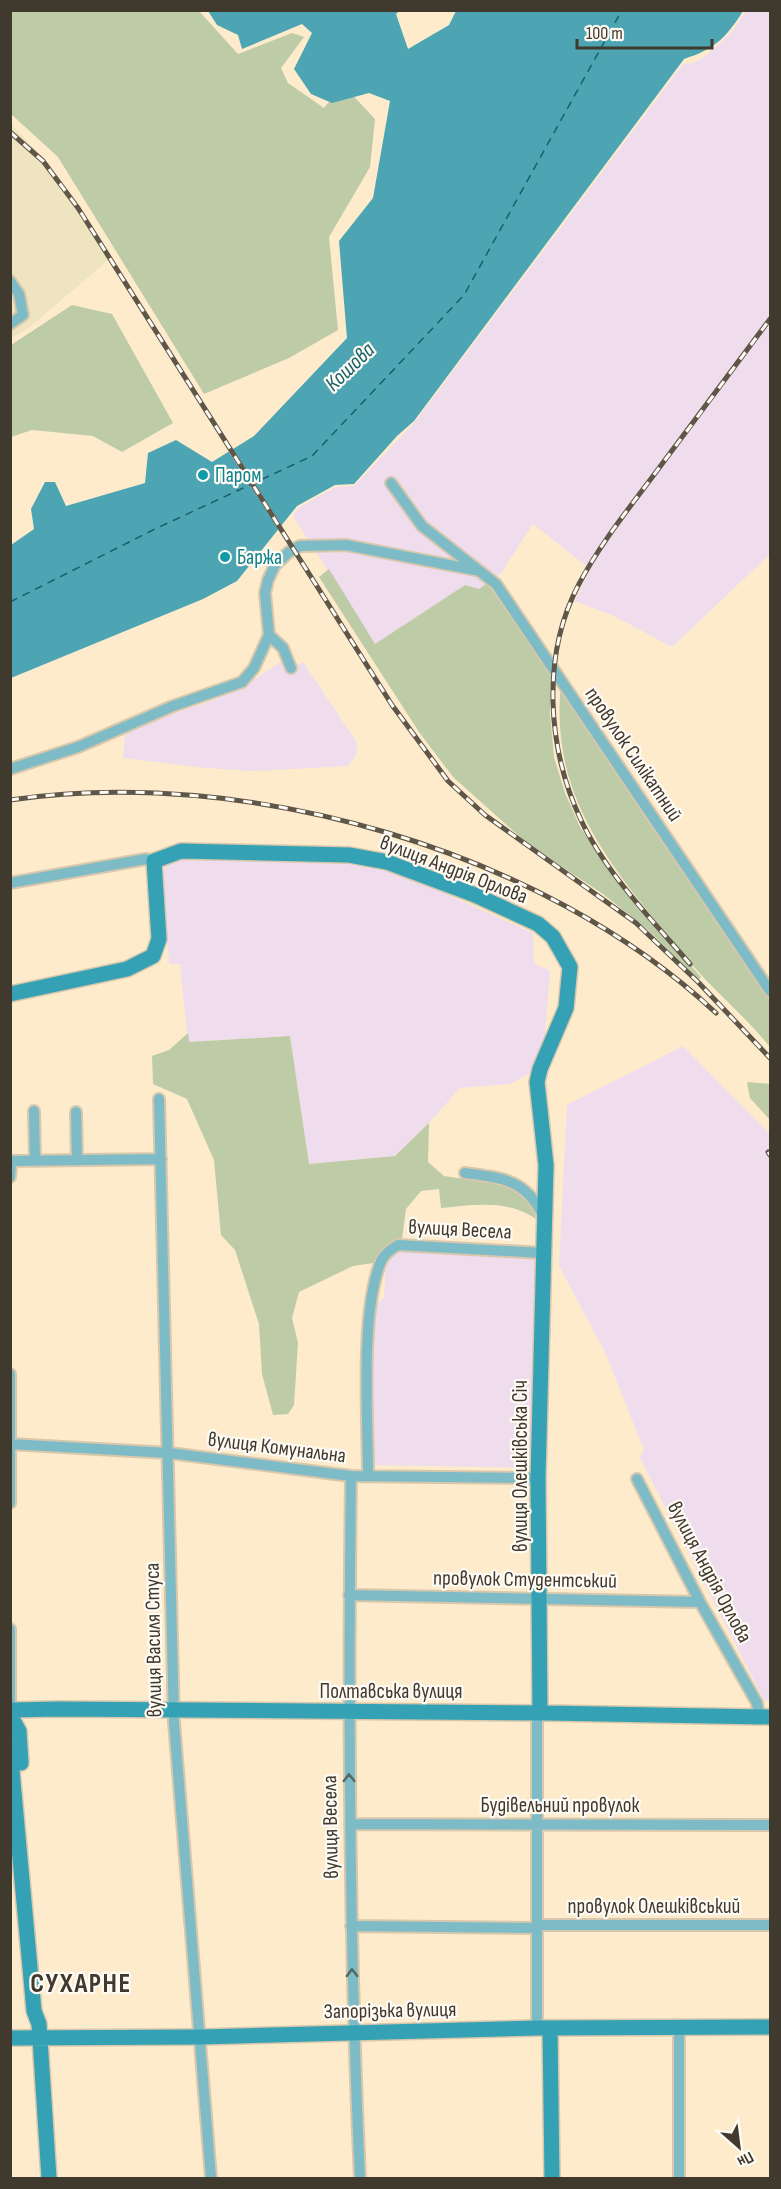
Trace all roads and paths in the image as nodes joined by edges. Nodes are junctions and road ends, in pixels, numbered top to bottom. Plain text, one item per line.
1 (10, 281) edge
2 (10, 324) edge
3 (391, 483) dead end
4 (478, 571) junction
5 (269, 635) junction
6 (291, 668) dead end
7 (10, 769) edge
8 (154, 861) junction
9 (10, 883) edge
10 (771, 991) edge
11 (10, 994) edge
12 (159, 1100) dead end
13 (34, 1111) dead end
14 (76, 1112) dead end
15 (34, 1159) junction
16 (77, 1159) junction
17 (161, 1159) junction
18 (11, 1161) edge
19 (465, 1173) dead end
20 (10, 1177) edge
21 (544, 1219) junction
22 (543, 1253) junction
23 (10, 1374) edge
24 (11, 1444) edge
25 (169, 1453) junction
26 (351, 1476) junction
27 (368, 1476) junction
28 (538, 1478) junction
29 (637, 1479) dead end
30 (10, 1503) edge
31 (349, 1595) junction
32 (541, 1598) junction
33 (700, 1602) junction
34 (10, 1629) edge
35 (173, 1710) junction
36 (348, 1711) junction
37 (538, 1713) junction
38 (11, 1716) edge
39 (765, 1717) edge
40 (10, 1749) edge
41 (350, 1824) junction
42 (536, 1825) junction
43 (771, 1825) edge
44 (771, 1925) edge
45 (351, 1926) junction
46 (536, 1927) junction
47 (39, 2027) junction
48 (771, 2027) edge
49 (543, 2028) junction
50 (679, 2028) junction
51 (353, 2031) junction
52 (201, 2037) junction
53 (10, 2038) edge
54 (49, 2178) edge
55 (211, 2178) edge
56 (360, 2178) edge
57 (552, 2178) edge
58 (680, 2178) edge

1 - 2 street
3 - 4 street, провулок Силікатний
4 - 5 street
4 - 10 street, провулок Силікатний
5 - 6 street
5 - 7 street
8 - 9 street
8 - 11 street
8 - 21 street, вулиця Андрія Орлова
12 - 17 street, вулиця Василя Стуса
13 - 15 street
14 - 16 street
15 - 16 street
15 - 18 street
16 - 17 street
17 - 25 street, вулиця Василя Стуса
18 - 20 street
19 - 21 street
21 - 22 street, вулиця Олешківська Січ
22 - 27 street, вулиця Весела
22 - 28 street, вулиця Олешківська Січ
23 - 24 street
24 - 25 street, вулиця Комунальна
24 - 30 street
25 - 26 street, вулиця Комунальна
25 - 35 street, вулиця Василя Стуса
26 - 27 street, вулиця Комунальна
26 - 31 street, вулиця Весела
27 - 28 street, вулиця Комунальна
28 - 32 street, вулиця Олешківська Січ
29 - 33 street, вулиця Андрія Орлова
31 - 32 street, провулок Студентський
31 - 36 street, вулиця Весела
32 - 33 street, провулок Студентський
32 - 37 street, вулиця Олешківська Січ
33 - 39 street, вулиця Андрія Орлова
34 - 38 street
35 - 36 street, Полтавська вулиця
35 - 38 street, Полтавська вулиця
35 - 52 street, вулиця Василя Стуса
36 - 37 street, Полтавська вулиця
41 -> 36 street, вулиця Весела
37 - 39 street, Полтавська вулиця
37 - 42 street, вулиця Олешківська Січ
38 - 47 street
40 - 47 street
41 - 42 street, Будівельний провулок
41 - 45 street, вулиця Весела
42 - 43 street, Будівельний провулок
42 - 46 street, вулиця Олешківська Січ
44 - 46 street, провулок Олешківський
45 - 46 street, провулок Олешківський
51 -> 45 street, вулиця Весела
46 - 49 street, вулиця Олешківська Січ
47 - 52 street, Запорізька вулиця
47 - 53 street, Запорізька вулиця
47 - 54 street
48 - 50 street, Запорізька вулиця
49 - 50 street, Запорізька вулиця
49 - 51 street, Запорізька вулиця
49 - 57 street, вулиця Олешківська Січ
50 - 58 street
51 - 52 street, Запорізька вулиця
51 - 56 street, вулиця Весела
52 - 55 street, вулиця Василя Стуса

